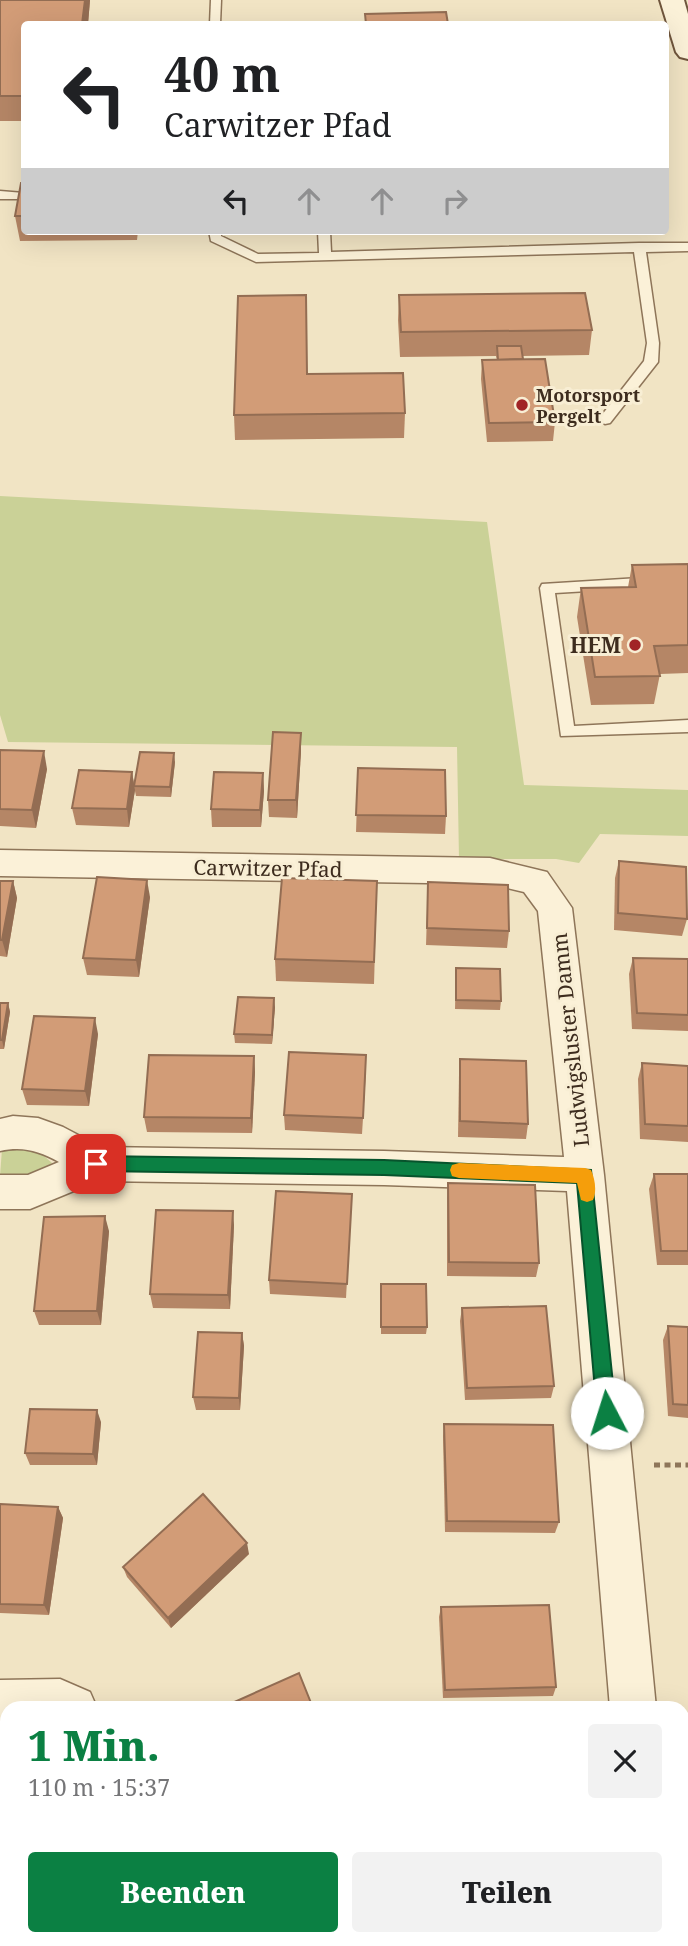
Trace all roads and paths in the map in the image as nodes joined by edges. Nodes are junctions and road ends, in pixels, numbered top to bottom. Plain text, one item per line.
1 (216, 0) edge
2 (672, 0) edge
3 (215, 21) edge
4 (688, 51) edge
5 (0, 195) edge
6 (21, 196) edge
7 (215, 235) edge
8 (324, 235) edge
9 (639, 247) junction
10 (688, 247) edge
11 (325, 256) junction
12 (605, 420) dead end
13 (688, 580) edge
14 (688, 726) edge
15 (0, 863) edge
16 (535, 881) joint
17 (0, 1135) edge
18 (96, 1164) junction
19 (585, 1175) junction
20 (0, 1192) edge
21 (632, 1701) edge

1 - 3 lane
2 - 4 main road
5 - 6 lane
7 - 11 lane
8 - 11 lane
9 - 10 lane
9 - 11 lane
9 - 12 lane
13 - 14 lane
15 - 16 street, Carwitzer Pfad
16 - 19 street, Ludwigsluster Damm
17 - 18 street
18 - 19 street
18 - 20 street
19 - 21 street, Ludwigsluster Damm

